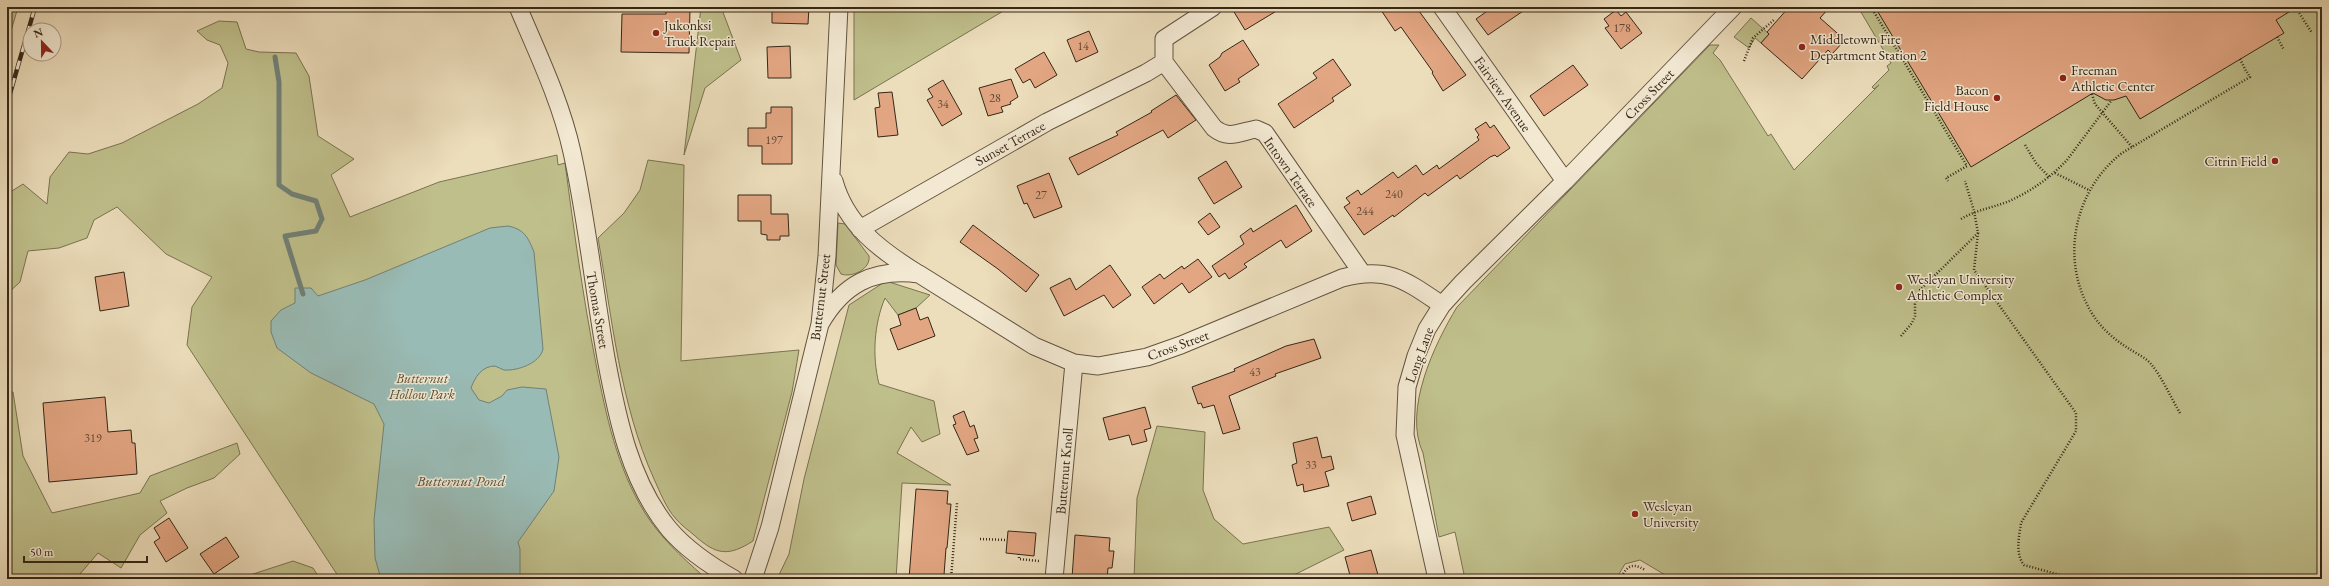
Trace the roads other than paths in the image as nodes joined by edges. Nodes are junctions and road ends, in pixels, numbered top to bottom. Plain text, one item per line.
1 (518, 7) edge
2 (839, 7) edge
3 (1213, 7) edge
4 (1442, 7) edge
5 (1733, 7) edge
6 (1164, 62) junction
7 (830, 161) junction
8 (1565, 181) junction
9 (860, 229) junction
10 (1362, 273) junction
11 (919, 274) junction
12 (1442, 305) junction
13 (820, 324) junction
14 (1074, 363) junction
15 (1054, 571) edge
16 (734, 579) edge
17 (753, 579) edge
18 (1437, 579) edge

1 - 16 street, Thomas Street
2 - 7 street, Butternut Street
3 - 6 street
4 - 8 street, Fairview Avenue
5 - 8 street, Cross Street
6 - 9 street, Sunset Terrace
6 - 10 street, Intown Terrace
7 - 9 street, Cross Street
7 - 13 street, Butternut Street
8 - 12 street, Long Lane
9 - 11 street, Cross Street
10 - 12 street, Cross Street
10 - 14 street, Cross Street
11 - 13 street, Cross Street
11 - 14 street, Cross Street
12 - 18 street, Long Lane
13 - 17 street, Butternut Street
14 - 15 street, Butternut Knoll

